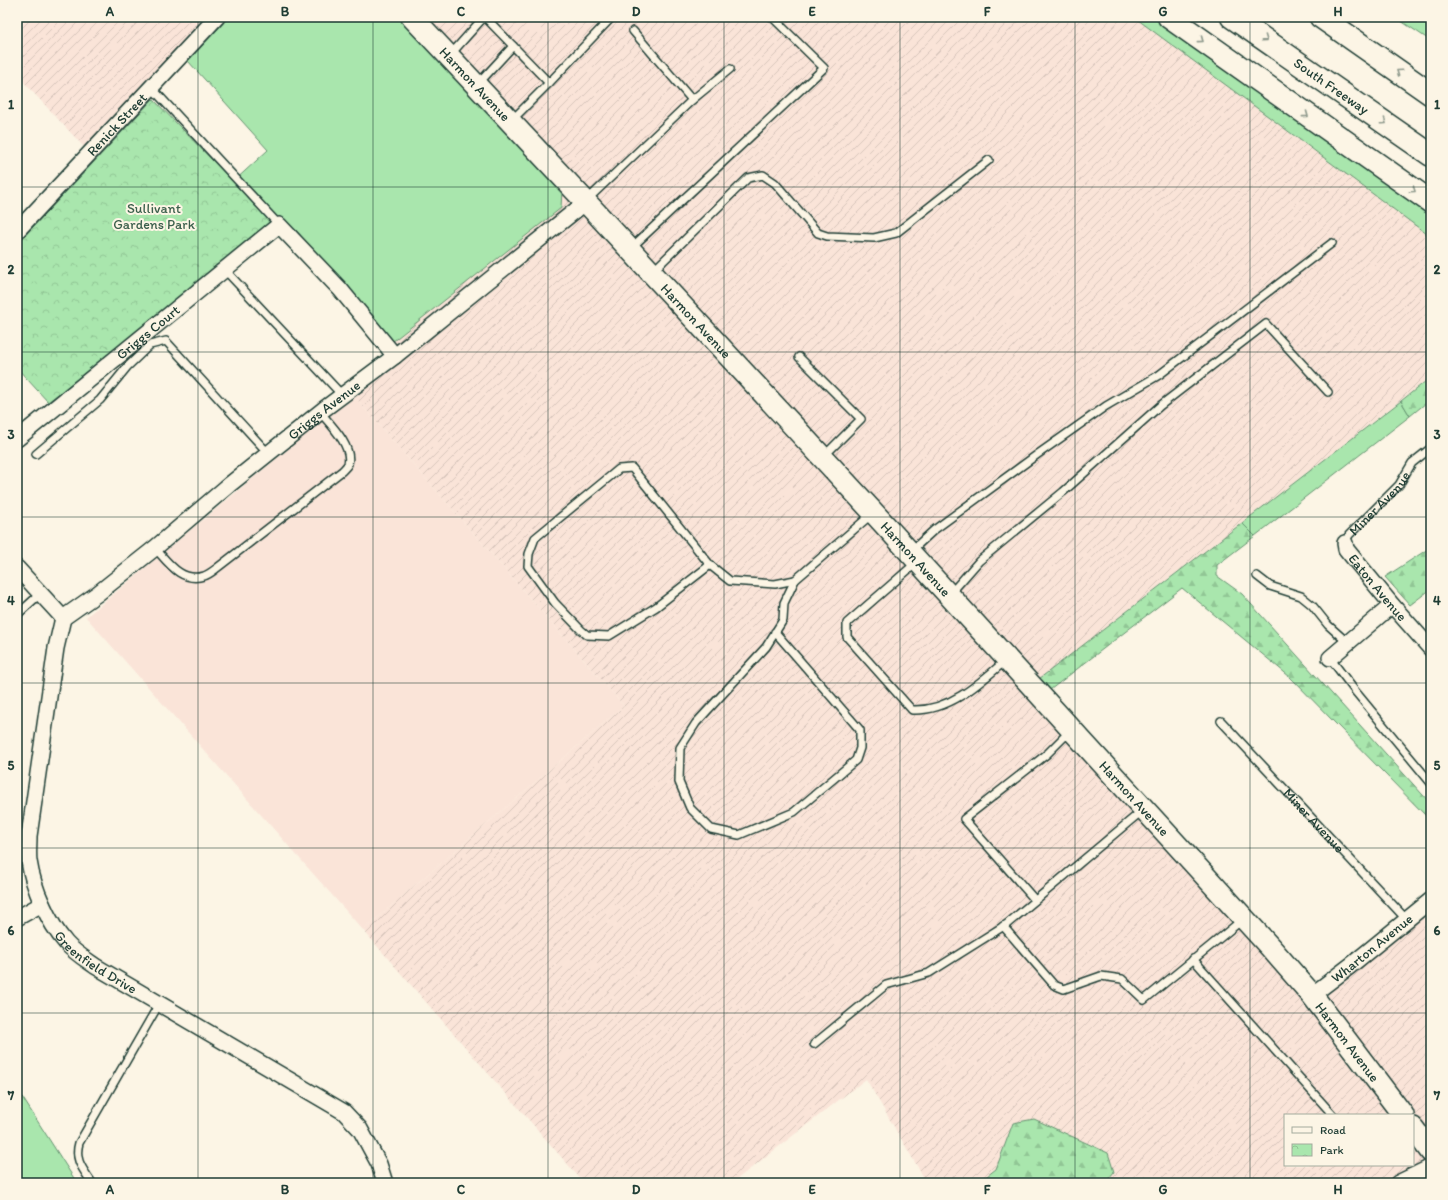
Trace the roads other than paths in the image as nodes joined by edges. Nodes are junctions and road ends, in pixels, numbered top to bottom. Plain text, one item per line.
1 (217, 17) edge
2 (412, 17) edge
3 (485, 17) edge
4 (612, 17) edge
5 (772, 17) edge
6 (1169, 17) edge
7 (1232, 17) edge
8 (1321, 17) edge
9 (632, 31) dead end
10 (514, 46) junction
11 (449, 56) junction
12 (730, 68) dead end
13 (549, 83) junction
14 (476, 86) junction
15 (151, 87) junction
16 (1431, 94) edge
17 (692, 100) junction
18 (510, 121) junction
19 (1431, 154) edge
20 (989, 160) dead end
21 (586, 202) junction
22 (1431, 202) edge
23 (19, 224) edge
24 (279, 225) junction
25 (1332, 243) dead end
26 (629, 249) junction
27 (225, 270) junction
28 (651, 273) junction
29 (395, 356) junction
30 (800, 357) dead end
31 (1328, 392) dead end
32 (342, 395) junction
33 (320, 412) junction
34 (17, 439) edge
35 (1431, 448) edge
36 (36, 454) dead end
37 (268, 454) junction
38 (823, 458) junction
39 (874, 512) junction
40 (1345, 542) joint
41 (155, 548) junction
42 (914, 557) junction
43 (710, 565) junction
44 (17, 568) edge
45 (1257, 576) dead end
46 (795, 580) junction
47 (41, 593) junction
48 (948, 595) junction
49 (1392, 605) junction
50 (17, 614) edge
51 (63, 618) junction
52 (775, 632) junction
53 (1348, 643) junction
54 (1431, 649) edge
55 (1330, 658) joint
56 (1007, 660) junction
57 (1221, 721) dead end
58 (1072, 730) junction
59 (1431, 783) edge
60 (1144, 810) junction
61 (1035, 900) junction
62 (1431, 900) edge
63 (42, 904) junction
64 (17, 918) edge
65 (1244, 919) junction
66 (1406, 920) junction
67 (1003, 926) junction
68 (1193, 959) junction
69 (1312, 995) junction
70 (159, 1004) junction
71 (814, 1044) dead end
72 (1332, 1114) edge
73 (1402, 1114) edge
74 (1414, 1129) edge
75 (1431, 1152) edge
76 (1431, 1167) edge
77 (92, 1183) edge
78 (385, 1183) edge
79 (1398, 1183) edge

1 - 15 street, Renick Street
2 - 11 main road, Harmon Avenue
3 - 10 lane
3 - 11 lane
4 - 13 lane
5 - 26 lane
6 -> 22 highway
7 -> 19 highway, South Freeway
16 -> 8 highway
9 - 17 lane
10 - 13 lane
10 - 14 lane
11 - 14 main road, Harmon Avenue
12 - 17 lane
13 - 18 lane
14 - 18 main road, Harmon Avenue
15 - 23 street, Renick Street
15 - 24 lane
17 - 21 lane
18 - 21 main road, Harmon Avenue
20 - 28 lane
21 - 26 main road, Harmon Avenue
21 - 29 street, Griggs Avenue
24 - 27 street, Griggs Court
24 - 29 street
25 - 42 lane
26 - 28 main road, Harmon Avenue
27 - 32 lane
27 - 34 street, Griggs Court
28 - 38 main road, Harmon Avenue
29 - 32 street, Griggs Avenue
30 - 38 lane
31 - 48 lane
32 - 33 street, Griggs Avenue
33 - 37 street, Griggs Avenue
33 - 41 lane
35 - 40 lane, Miner Avenue
36 - 37 lane
37 - 41 street, Griggs Avenue
38 - 39 main road, Harmon Avenue
39 - 42 main road, Harmon Avenue
39 - 46 lane
40 - 49 street, Eaton Avenue
41 - 51 street, Griggs Avenue
42 - 48 main road, Harmon Avenue
42 - 56 lane
43 - 43 lane
43 - 46 lane
44 - 47 street
45 - 53 lane
46 - 52 lane
47 - 50 lane
47 - 51 street
48 - 56 main road, Harmon Avenue
49 - 53 street
49 - 54 street, Eaton Avenue
51 - 63 street, Greenfield Drive
52 - 52 lane
53 - 55 street
55 - 59 lane
56 - 58 main road, Harmon Avenue
57 - 66 lane, Miner Avenue
58 - 60 main road, Harmon Avenue
58 - 61 lane
60 - 61 lane
60 - 65 main road, Harmon Avenue
61 - 67 lane
62 - 66 street, Wharton Avenue
63 - 64 street
63 - 70 street, Greenfield Drive
65 - 68 lane
65 - 69 main road, Harmon Avenue
66 - 69 street, Wharton Avenue
67 - 68 lane
67 - 71 lane
68 - 72 lane
69 - 73 main road, Harmon Avenue
70 - 77 lane
70 - 78 street, Greenfield Drive
74 - 75 main road
76 - 79 street

